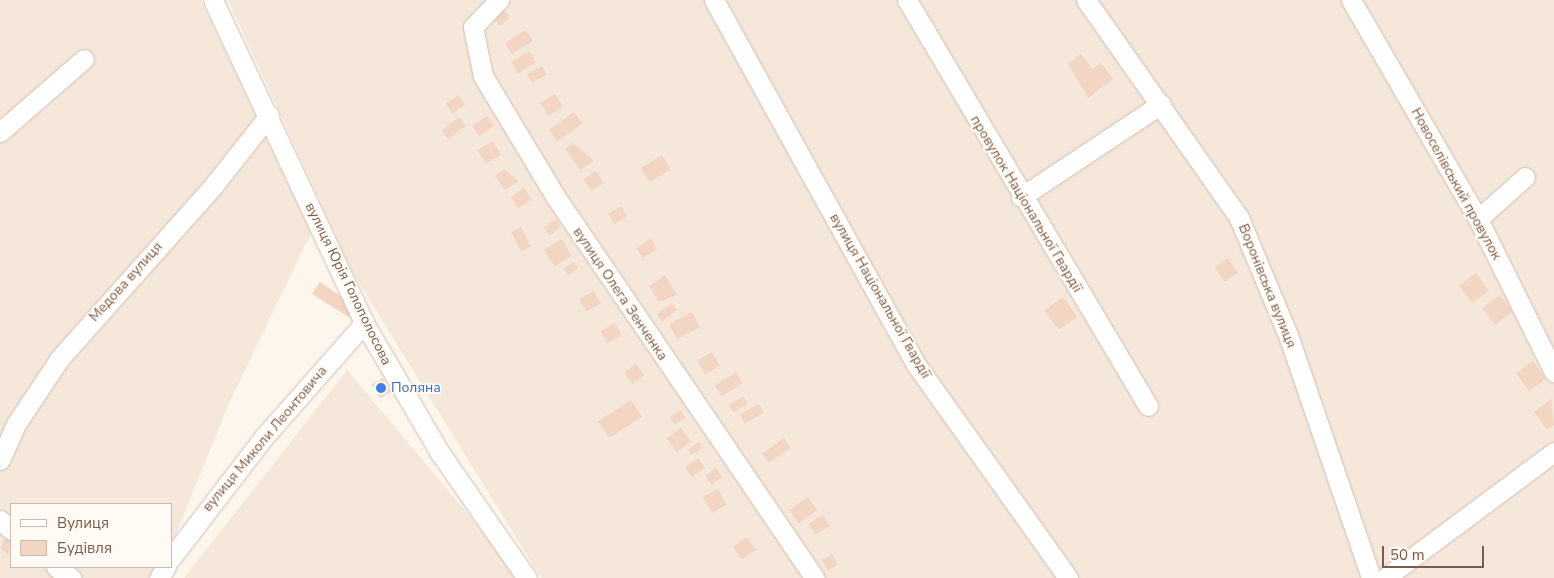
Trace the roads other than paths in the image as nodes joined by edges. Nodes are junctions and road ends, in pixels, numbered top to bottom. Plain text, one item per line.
1 (213, 0) edge
2 (499, 0) edge
3 (714, 0) edge
4 (907, 0) edge
5 (1086, 0) edge
6 (1351, 0) edge
7 (84, 59) dead end
8 (1161, 104) junction
9 (269, 115) junction
10 (0, 132) edge
11 (1525, 176) dead end
12 (1021, 197) junction
13 (1478, 219) junction
14 (364, 323) junction
15 (1554, 372) edge
16 (1148, 406) dead end
17 (1554, 452) edge
18 (0, 460) edge
19 (0, 520) edge
20 (10, 529) edge
21 (172, 557) edge
22 (57, 568) edge
23 (71, 578) edge
24 (527, 578) edge
25 (815, 578) edge
26 (1068, 578) edge
27 (1371, 578) edge
28 (1385, 578) edge

1 - 9 street, вулиця Юрія Голополосова
2 - 25 street, вулиця Олега Зенченка
3 - 26 street, вулиця Національної Гвардії
4 - 12 street, провулок Національної Гвардії
5 - 8 street, Воронівська вулиця
6 - 13 street, Новоселівський провулок
7 - 10 street
8 - 12 street
8 - 27 street, Воронівська вулиця
9 - 14 street, вулиця Юрія Голополосова
9 - 18 street, Медова вулиця
11 - 13 street
12 - 16 street, провулок Національної Гвардії
13 - 15 street, Новоселівський провулок
14 - 21 street, вулиця Миколи Леонтовича
14 - 24 street, вулиця Юрія Голополосова
17 - 28 street
19 - 20 street
22 - 23 street

